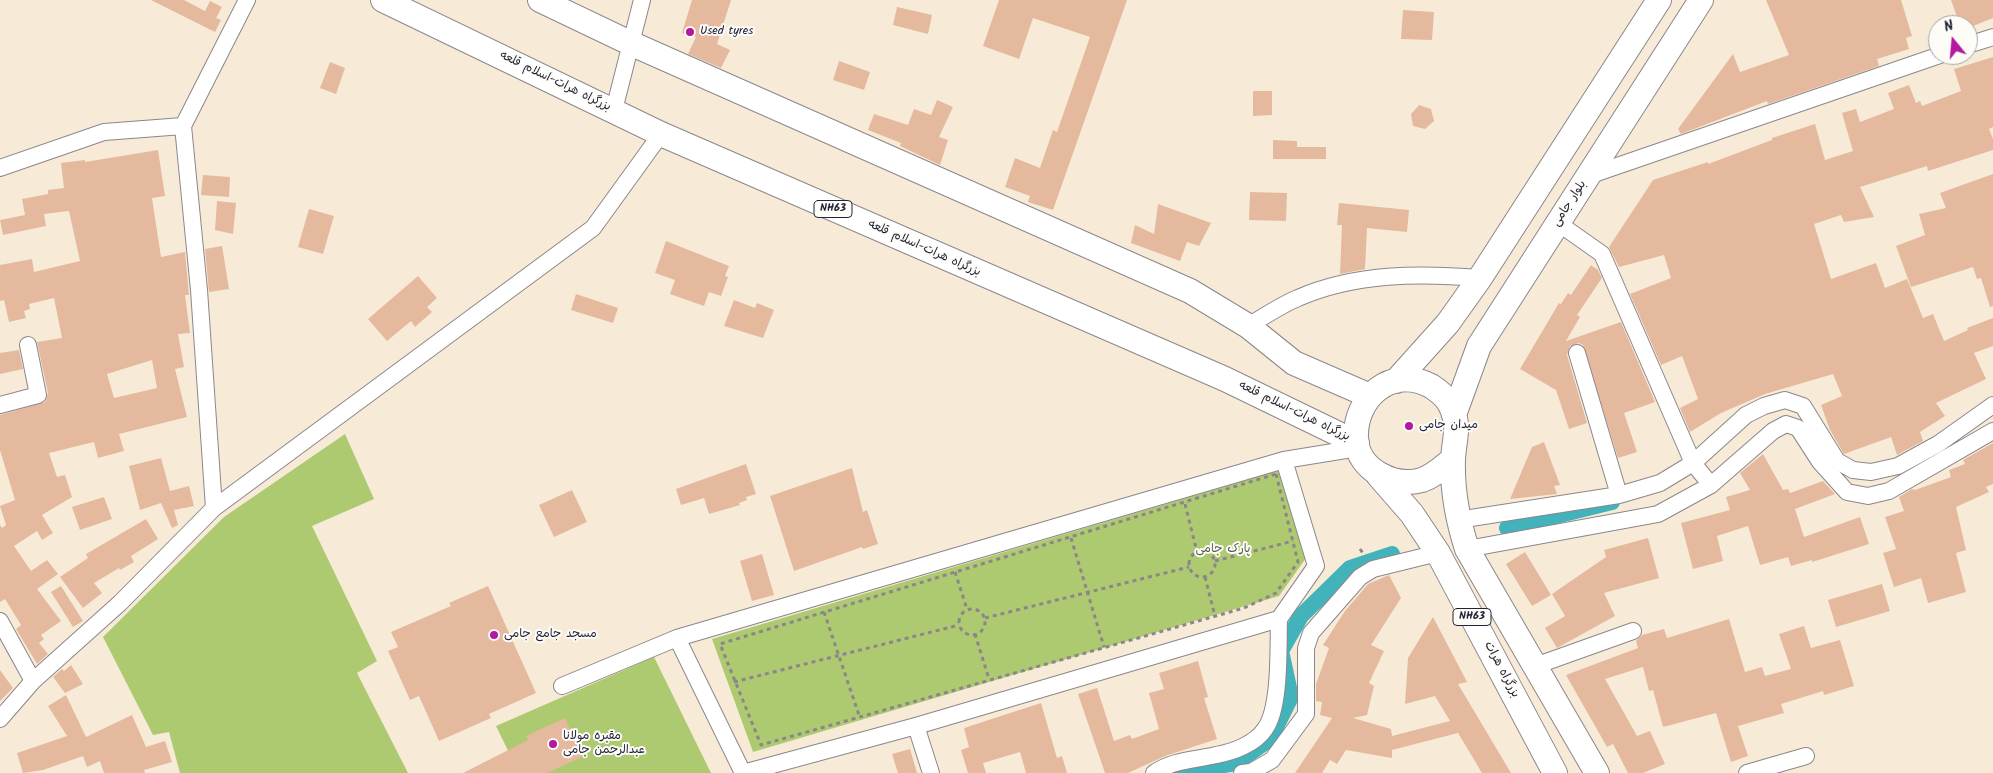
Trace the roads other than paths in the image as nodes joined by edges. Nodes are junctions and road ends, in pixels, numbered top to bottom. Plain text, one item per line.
1 (247, 0) edge
2 (383, 0) edge
3 (540, 0) edge
4 (642, 0) edge
5 (1659, 0) edge
6 (1701, 0) edge
7 (1993, 37) edge
8 (1978, 42) edge
9 (630, 43) junction
10 (1928, 59) edge
11 (614, 110) junction
12 (183, 126) junction
13 (661, 134) junction
14 (0, 168) edge
15 (1588, 176) junction
16 (1558, 223) junction
17 (1480, 278) junction
18 (1248, 326) junction
19 (28, 345) dead end
20 (1577, 353) dead end
21 (1396, 381) junction
22 (1370, 396) junction
23 (0, 405) edge
24 (1993, 405) edge
25 (1454, 415) junction
26 (1993, 431) edge
27 (1357, 446) junction
28 (1942, 451) junction
29 (1453, 459) junction
30 (1284, 460) junction
31 (1693, 463) junction
32 (1375, 472) junction
33 (1711, 485) junction
34 (1619, 495) junction
35 (214, 508) junction
36 (1458, 520) junction
37 (1467, 549) junction
38 (1438, 553) junction
39 (1279, 619) junction
40 (0, 621) edge
41 (1633, 631) dead end
42 (677, 638) junction
43 (1535, 666) junction
44 (33, 681) junction
45 (562, 686) dead end
46 (0, 719) edge
47 (916, 726) junction
48 (1806, 756) dead end
49 (931, 773) edge
50 (1154, 773) edge
51 (1242, 773) edge
52 (1555, 773) edge
53 (1598, 773) edge
54 (1747, 773) edge

1 - 12 street
2 - 11 highway, بزرگراه هرات-اسلام قلعه / NH63
3 - 9 highway
4 - 9 street
5 - 17 highway
6 - 15 highway, بلوار جامی
7 - 8 street
9 - 11 street
9 - 18 highway
10 - 15 street
11 - 13 highway, بزرگراه هرات-اسلام قلعه / NH63
12 - 14 street
12 - 35 street
13 - 27 highway, بزرگراه هرات-اسلام قلعه / NH63
13 - 35 street
15 - 16 highway, بلوار جامی
16 - 25 highway, بلوار جامی
16 - 31 street
17 - 18 street
17 - 21 highway
18 - 22 highway
19 - 23 street
20 - 34 street
21 - 22 highway
21 - 25 highway, NH63
22 - 27 highway
24 - 28 street
25 - 29 highway, NH63
26 - 28 street
27 - 30 street
27 - 32 highway, NH63
28 - 31 street
28 - 33 street
29 - 32 highway
29 - 36 highway, NH63
30 - 39 street
30 - 42 street
31 - 33 street
31 - 34 street
32 - 38 highway, بزرگراه هرات / NH63
33 - 37 street
34 - 36 street
35 - 44 street
36 - 37 highway, NH63
37 - 43 highway, NH63
38 - 51 street
38 - 52 highway, بزرگراه هرات / NH63
39 - 47 street
39 - 50 street
40 - 44 street
41 - 43 street
42 - 45 street
42 - 47 street
43 - 53 highway, NH63
44 - 46 street
47 - 49 street
48 - 54 street

